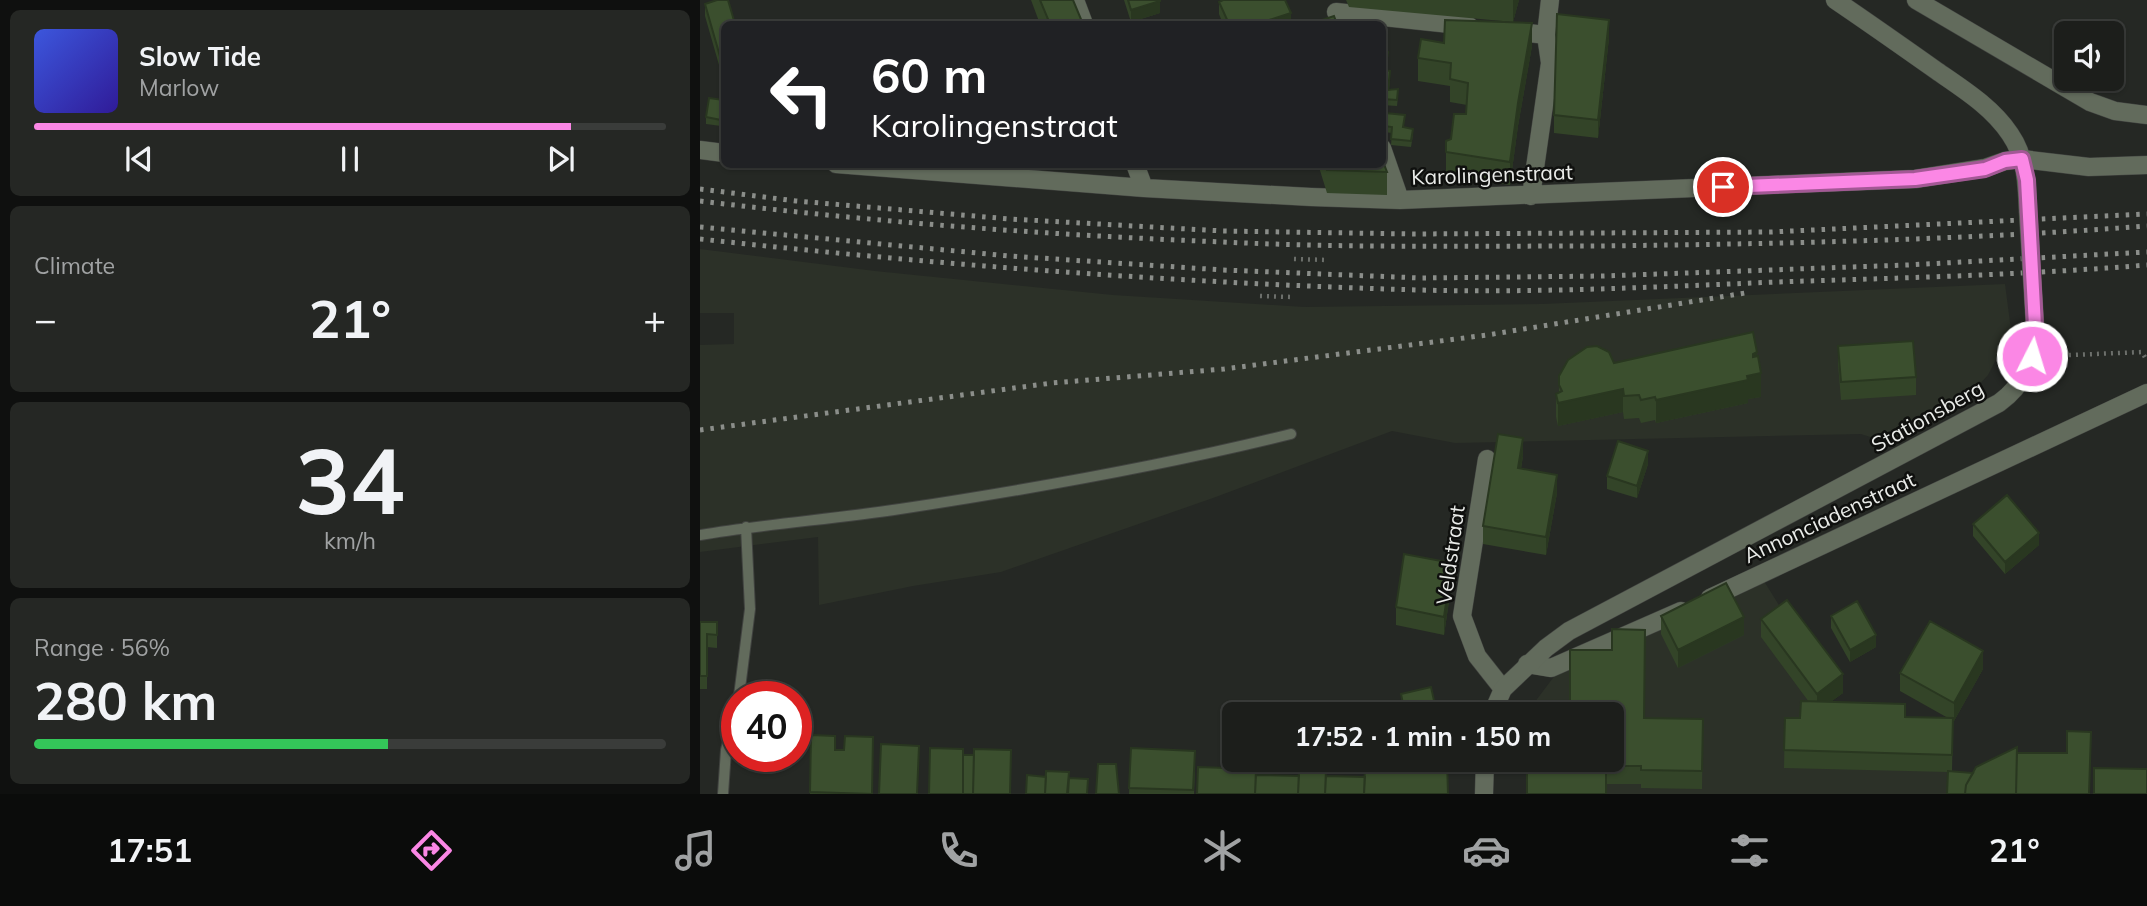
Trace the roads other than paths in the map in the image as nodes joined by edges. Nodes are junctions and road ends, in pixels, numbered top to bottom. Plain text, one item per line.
1 (1075, 0) edge
2 (1550, 0) edge
3 (1835, 0) edge
4 (1916, 0) edge
5 (1336, 12) edge
6 (1083, 21) edge
7 (1546, 35) junction
8 (2147, 115) edge
9 (700, 150) edge
10 (721, 153) edge
11 (2022, 159) junction
12 (1386, 160) edge
13 (2147, 164) edge
14 (887, 168) edge
15 (1136, 168) edge
16 (1144, 188) junction
17 (1531, 196) junction
18 (1400, 200) junction
19 (2147, 393) edge
20 (1291, 434) dead end
21 (1487, 458) dead end
22 (746, 527) junction
23 (700, 535) edge
24 (1527, 664) junction
25 (741, 681) edge
26 (1503, 689) junction
27 (1497, 702) edge
28 (724, 772) edge
29 (1485, 772) edge
30 (723, 794) edge
31 (1484, 794) edge

1 - 6 street
2 - 7 street
3 - 11 street, Stationsberg
4 - 8 street
5 - 7 street
7 - 17 street
9 - 10 street
11 - 13 street, Karolingenstraat
11 - 17 street, Karolingenstraat
11 - 24 street, Stationsberg, bridge
12 - 18 street
14 - 16 street, Karolingenstraat
15 - 16 street
16 - 18 street, Karolingenstraat
17 - 18 street, Karolingenstraat
19 - 24 street, Annonciadenstraat
20 - 22 lane
21 - 26 street, Veldstraat
22 - 23 lane
22 - 25 lane
24 - 26 street, Stationsberg
26 - 27 street, Stationsberg
28 - 30 lane
29 - 31 street

